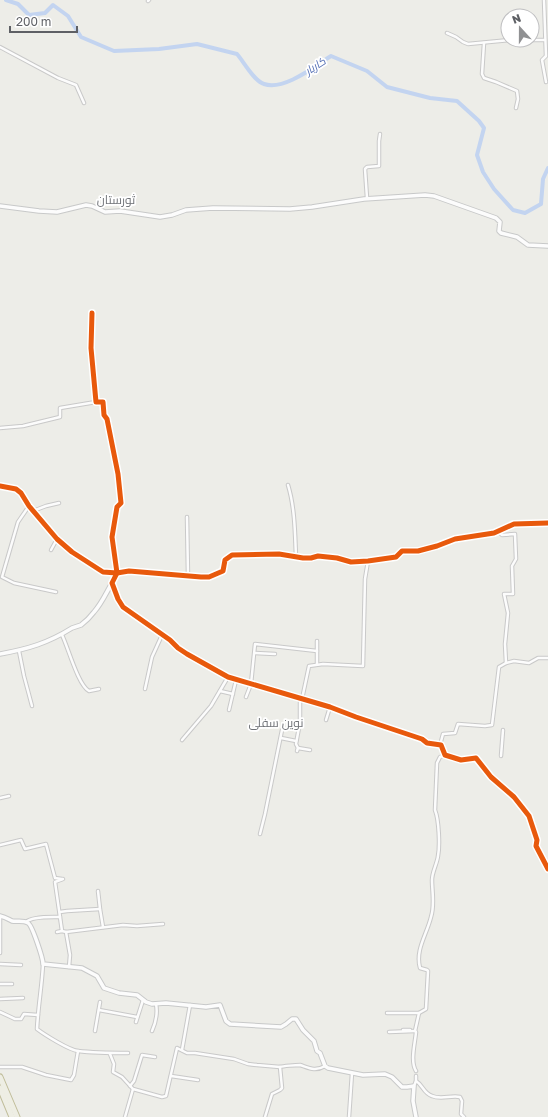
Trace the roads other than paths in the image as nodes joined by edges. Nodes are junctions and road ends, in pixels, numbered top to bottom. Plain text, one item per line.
1 (544, 0) edge
2 (447, 33) dead end
3 (540, 40) edge
4 (545, 40) junction
5 (500, 41) edge
6 (484, 43) junction
7 (0, 47) edge
8 (547, 53) edge
9 (546, 82) dead end
10 (84, 103) dead end
11 (516, 108) dead end
12 (380, 134) dead end
13 (367, 198) junction
14 (0, 206) edge
15 (548, 246) edge
16 (92, 313) dead end
17 (96, 402) junction
18 (0, 428) edge
19 (288, 485) dead end
20 (0, 486) edge
21 (59, 503) dead end
22 (29, 506) junction
23 (33, 511) junction
24 (186, 517) dead end
25 (548, 523) edge
26 (498, 531) junction
27 (57, 539) junction
28 (51, 550) dead end
29 (296, 557) junction
30 (368, 561) junction
31 (117, 573) junction
32 (188, 576) junction
33 (112, 583) junction
34 (56, 592) dead end
35 (62, 635) junction
36 (162, 635) junction
37 (317, 641) dead end
38 (19, 651) junction
39 (317, 651) junction
40 (255, 653) junction
41 (0, 654) edge
42 (275, 654) dead end
43 (548, 658) edge
44 (506, 663) junction
45 (317, 664) junction
46 (228, 677) junction
47 (236, 680) junction
48 (251, 684) junction
49 (99, 689) dead end
50 (145, 689) dead end
51 (220, 691) junction
52 (233, 694) junction
53 (246, 697) dead end
54 (302, 699) junction
55 (32, 706) dead end
56 (330, 707) junction
57 (229, 710) dead end
58 (326, 720) dead end
59 (282, 730) dead end
60 (503, 730) dead end
61 (281, 738) junction
62 (182, 740) dead end
63 (296, 741) junction
64 (440, 745) junction
65 (310, 750) dead end
66 (445, 755) junction
67 (501, 756) dead end
68 (9, 796) dead end
69 (0, 798) edge
70 (260, 834) dead end
71 (0, 845) edge
72 (548, 869) edge
73 (98, 891) dead end
74 (100, 909) junction
75 (60, 912) junction
76 (0, 916) edge
77 (60, 917) junction
78 (26, 922) junction
79 (163, 924) dead end
80 (103, 927) junction
81 (62, 931) junction
82 (56, 932) dead end
83 (66, 932) junction
84 (0, 953) edge
85 (0, 964) edge
86 (21, 964) dead end
87 (43, 964) junction
88 (69, 968) junction
89 (0, 984) edge
90 (12, 984) dead end
91 (23, 998) dead end
92 (0, 999) edge
93 (144, 1000) junction
94 (100, 1002) dead end
95 (156, 1004) junction
96 (190, 1005) junction
97 (99, 1010) junction
98 (0, 1012) edge
99 (387, 1013) dead end
100 (419, 1013) junction
101 (38, 1015) junction
102 (138, 1017) junction
103 (136, 1022) dead end
104 (404, 1030) dead end
105 (95, 1031) dead end
106 (152, 1031) dead end
107 (415, 1031) junction
108 (389, 1032) dead end
109 (182, 1050) junction
110 (78, 1051) junction
111 (128, 1053) dead end
112 (110, 1054) junction
113 (155, 1057) dead end
114 (325, 1066) junction
115 (280, 1067) junction
116 (0, 1068) edge
117 (416, 1071) dead end
118 (352, 1073) junction
119 (171, 1076) junction
120 (416, 1076) dead end
121 (0, 1077) edge
122 (198, 1080) dead end
123 (416, 1081) junction
124 (130, 1086) junction
125 (414, 1086) junction
126 (0, 1088) edge
127 (133, 1089) junction
128 (12, 1117) edge
129 (17, 1117) edge
130 (125, 1117) edge
131 (265, 1117) edge
132 (349, 1117) edge
133 (416, 1117) edge
134 (464, 1117) edge

1 - 4 street
2 - 6 street
3 - 4 street
4 - 8 street
5 - 6 street
6 - 11 street
7 - 10 street
8 - 9 street
12 - 13 street
13 - 14 street
13 - 15 street
16 - 17 street
17 - 18 street
17 - 31 street
19 - 29 street
20 - 22 street
21 - 23 street
22 - 23 street
22 - 34 street
23 - 27 street
24 - 32 street
25 - 26 street
26 - 30 street
26 - 44 street
27 - 28 street
27 - 31 street
29 - 30 street
29 - 32 street
30 - 45 street
31 - 32 street
31 - 33 street
33 - 35 street
33 - 36 street
35 - 38 street
35 - 49 street
36 - 46 street
36 - 50 street
37 - 39 street
38 - 41 street
38 - 55 street
39 - 40 street
39 - 45 street
40 - 42 street
40 - 48 street
43 - 44 street
44 - 64 street
45 - 54 street
46 - 47 street
46 - 51 street
47 - 48 street
47 - 52 street
48 - 53 street
48 - 54 street
51 - 52 street
51 - 62 street
52 - 57 street
54 - 56 street
54 - 63 street
56 - 58 street
56 - 64 street
59 - 61 street
60 - 67 street
61 - 63 street
61 - 70 street
63 - 65 street
64 - 66 street
66 - 72 street
66 - 100 street
68 - 69 street
71 - 75 street
73 - 74 street
74 - 75 street
74 - 80 street
75 - 77 street
76 - 78 street
76 - 84 street
77 - 78 street
77 - 81 street
78 - 87 street
79 - 80 street
80 - 83 street
81 - 82 street
81 - 83 street
83 - 88 street
85 - 86 street
87 - 88 street
87 - 101 street
88 - 93 street
89 - 90 street
91 - 92 street
93 - 95 street
93 - 102 street
94 - 97 street
95 - 96 street
95 - 106 street
96 - 109 street
96 - 114 street
97 - 102 street
97 - 105 street
98 - 101 street
99 - 100 street
100 - 107 street
101 - 110 street
102 - 103 street
104 - 107 street
107 - 108 street
107 - 117 street
109 - 115 street
109 - 119 street
110 - 112 street
110 - 116 street
111 - 112 street
112 - 124 street
113 - 124 street
114 - 115 street
114 - 118 street
115 - 131 street
118 - 125 street
118 - 132 street
119 - 122 street
119 - 127 street
120 - 123 street
121 - 129 highway
123 - 125 street
123 - 134 street
124 - 127 street
125 - 133 street
126 - 128 highway
127 - 130 street

